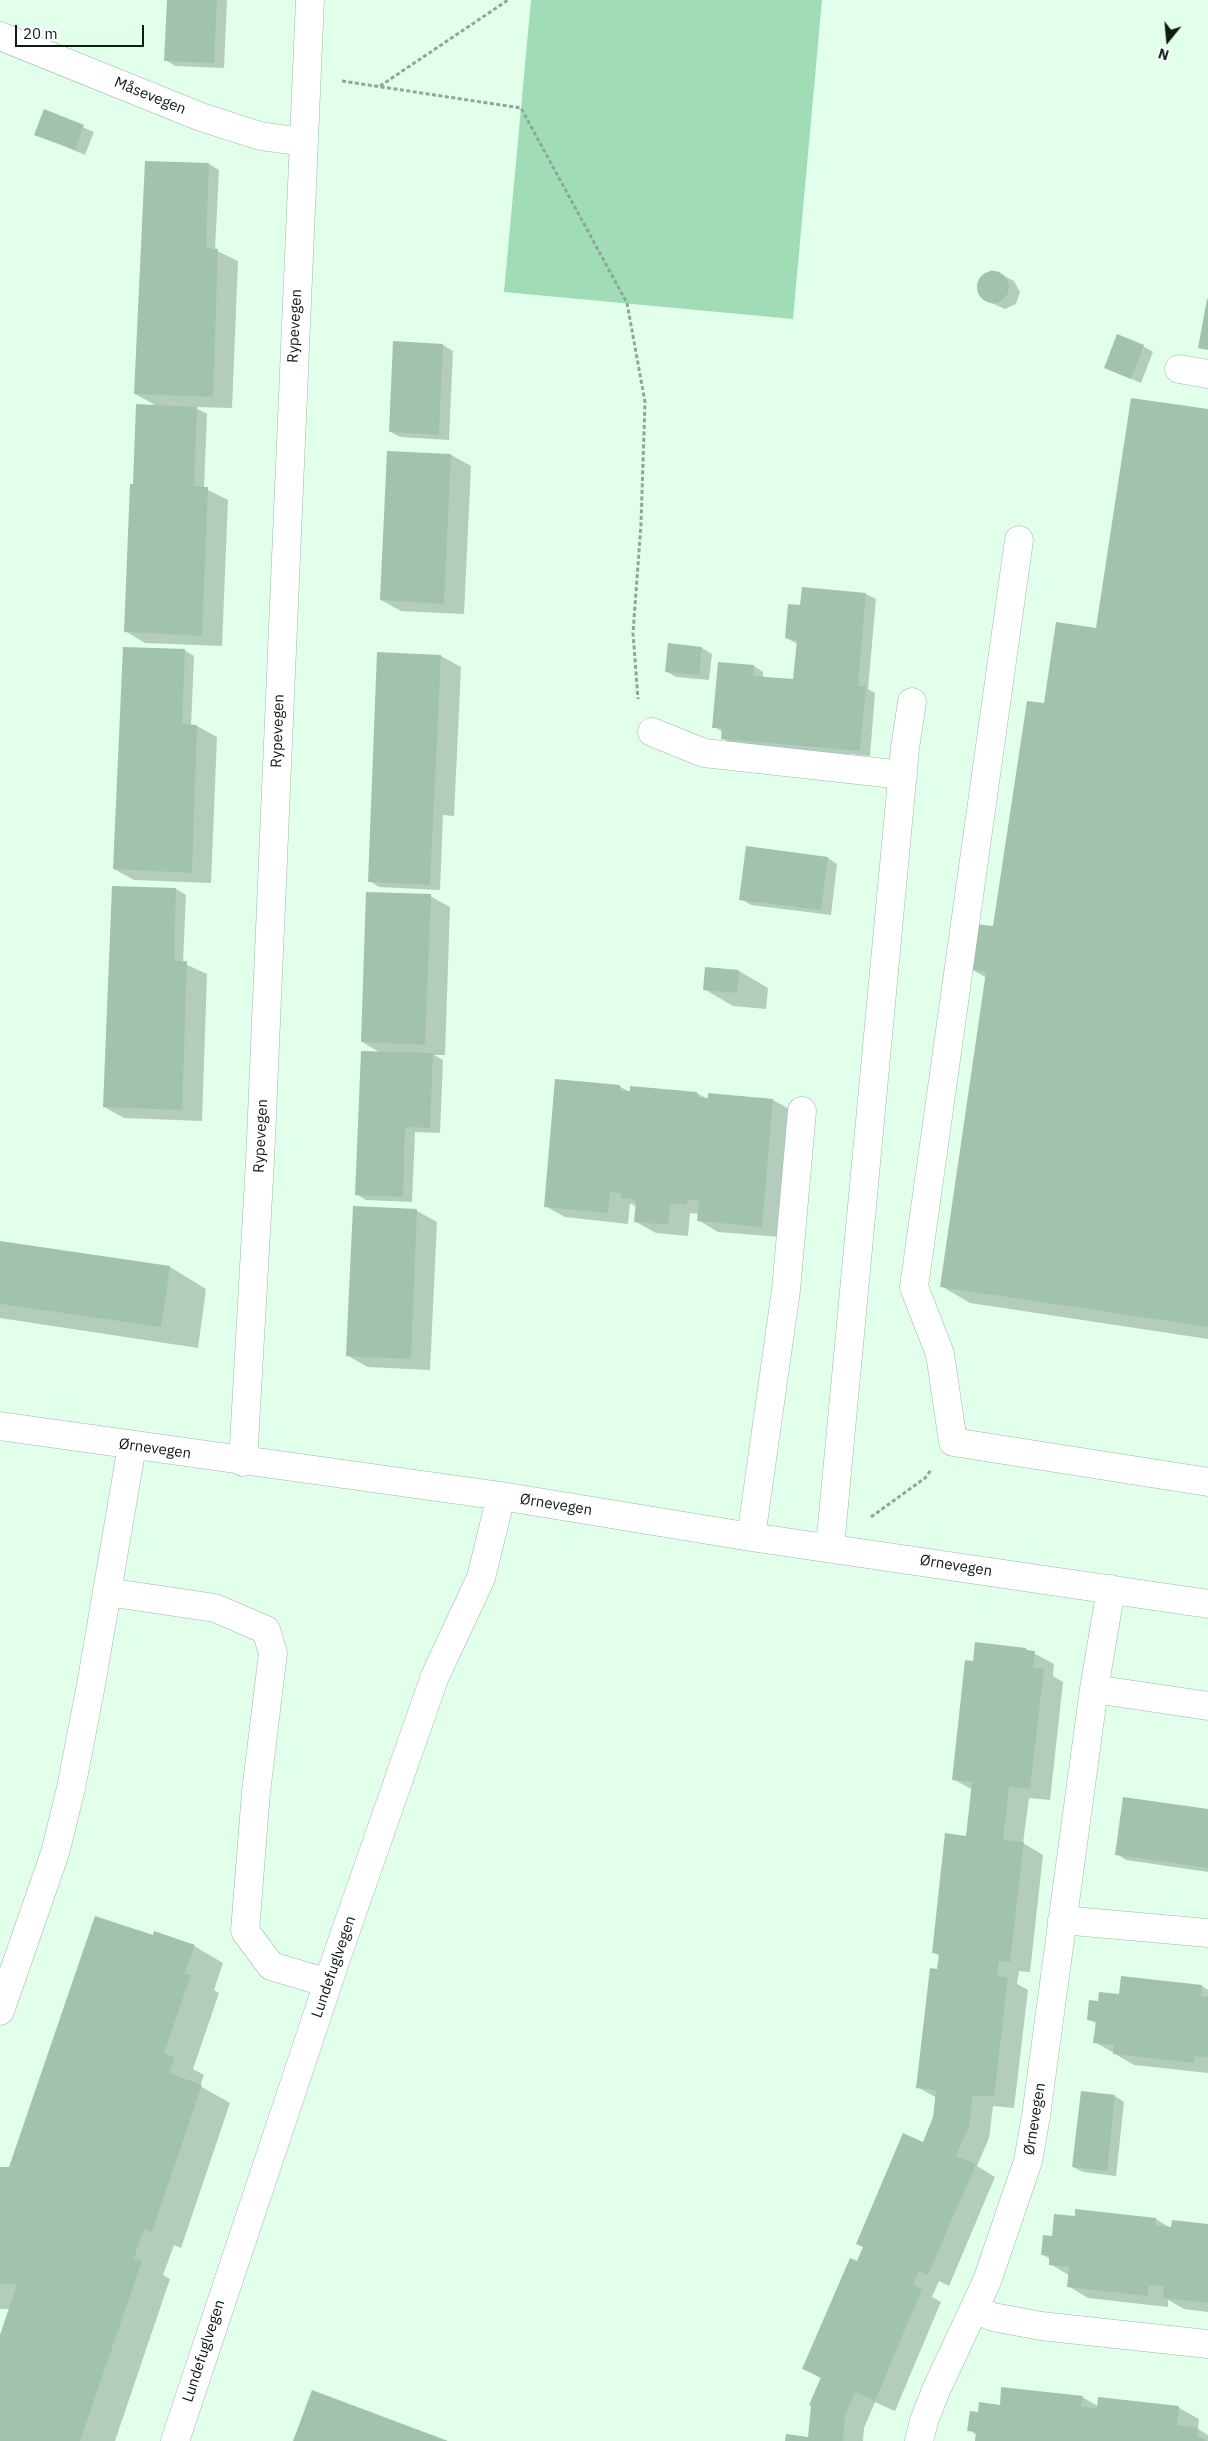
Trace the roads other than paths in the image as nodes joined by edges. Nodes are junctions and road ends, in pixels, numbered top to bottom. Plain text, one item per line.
1 (310, 0) edge
2 (0, 36) edge
3 (304, 142) junction
4 (1179, 369) dead end
5 (1208, 374) edge
6 (1019, 540) dead end
7 (912, 702) dead end
8 (652, 732) road end
9 (902, 775) junction
10 (802, 1111) dead end
11 (0, 1426) edge
12 (132, 1446) junction
13 (243, 1462) junction
14 (1208, 1482) edge
15 (501, 1496) junction
16 (751, 1536) junction
17 (830, 1547) junction
18 (1111, 1589) junction
19 (107, 1592) junction
20 (1208, 1604) edge
21 (1094, 1689) junction
22 (1208, 1706) edge
23 (1062, 1920) junction
24 (1208, 1934) edge
25 (328, 1983) junction
26 (0, 2011) edge
27 (975, 2309) junction
28 (1208, 2344) edge
29 (174, 2441) edge
30 (919, 2441) edge

1 - 3 street, Rypevegen
2 - 3 street, Måsevegen
3 - 13 street, Rypevegen
4 - 5 street
6 - 14 street
7 - 9 street
8 - 9 street
9 - 17 street
10 - 16 street
11 - 12 street, Ørnevegen
12 - 13 street, Ørnevegen
12 - 19 street
13 - 15 street, Ørnevegen
15 - 16 street, Ørnevegen
15 - 25 street, Lundefuglvegen
16 - 17 street, Ørnevegen
17 - 18 street, Ørnevegen
18 - 20 street, Ørnevegen
18 - 21 street, Ørnevegen
19 - 25 street
19 - 26 street
21 - 22 street
21 - 23 street, Ørnevegen
23 - 24 street
23 - 27 street, Ørnevegen
25 - 29 street, Lundefuglvegen
27 - 28 street
27 - 30 street, Ørnevegen

